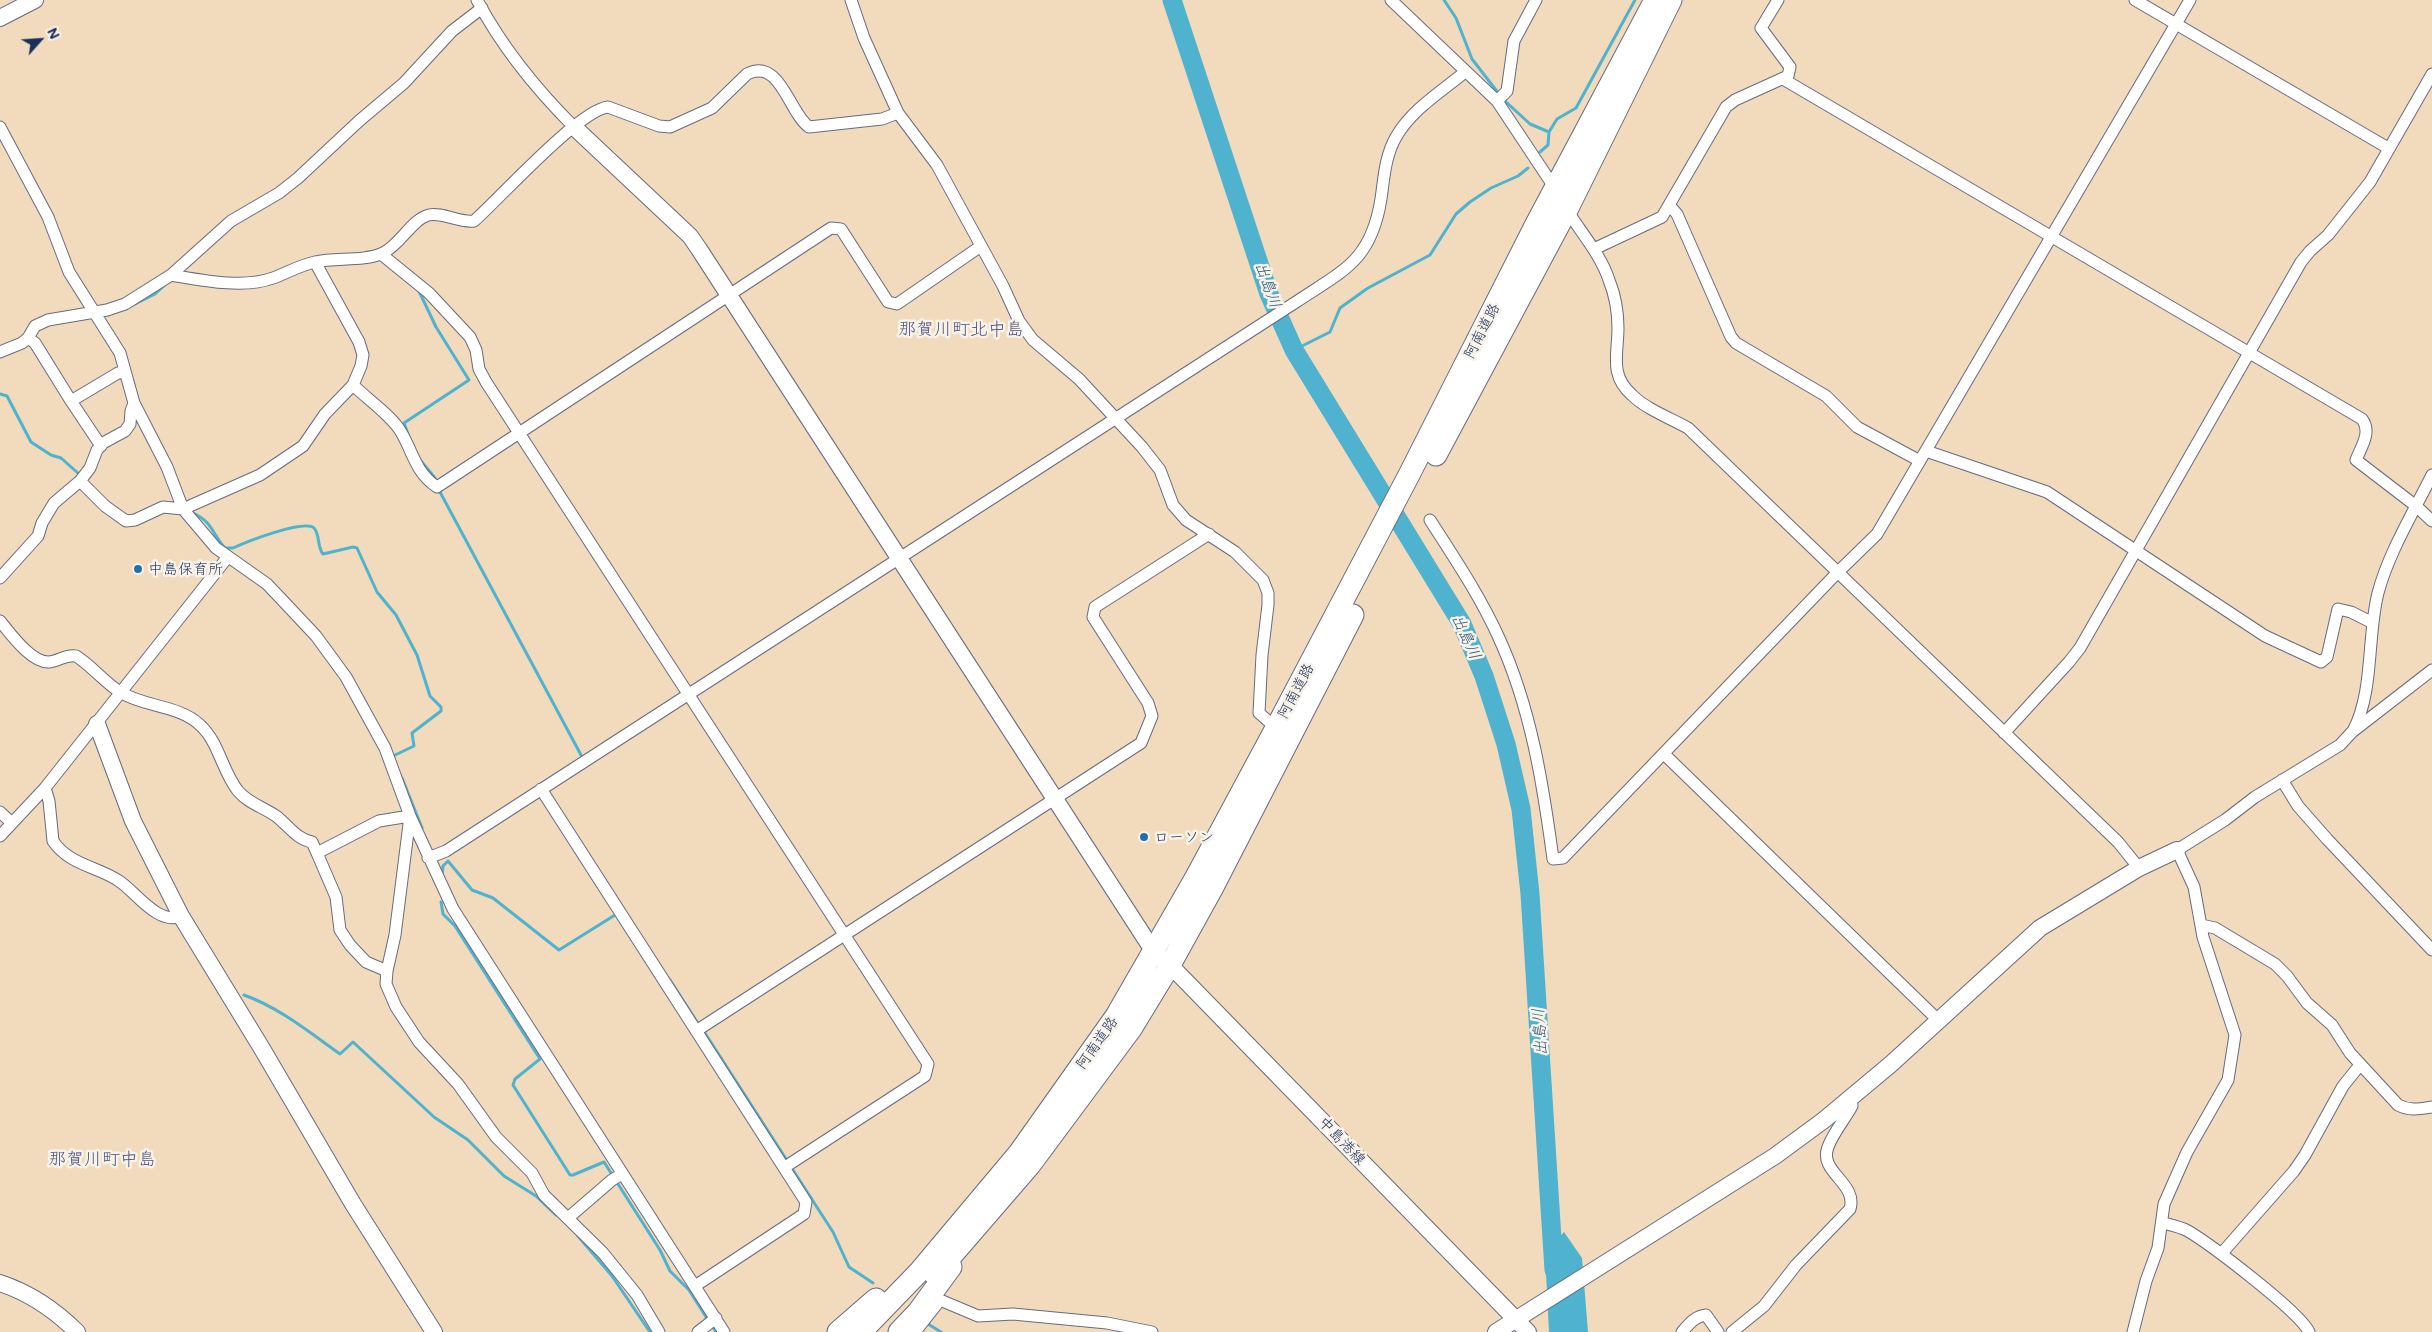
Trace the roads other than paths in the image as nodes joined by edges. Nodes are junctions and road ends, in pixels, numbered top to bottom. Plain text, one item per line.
1 (35, 0) edge
2 (851, 0) edge
3 (1391, 0) edge
4 (1536, 0) edge
5 (1656, 0) edge
6 (1671, 0) edge
7 (1778, 0) edge
8 (2135, 0) edge
9 (2190, 0) edge
10 (480, 4) edge
11 (0, 18) edge
12 (2176, 24) junction
13 (1465, 72) junction
14 (2432, 74) edge
15 (1783, 79) junction
16 (1497, 101) junction
17 (898, 114) junction
18 (0, 127) edge
19 (574, 127) junction
20 (2388, 148) junction
21 (1555, 188) junction
22 (1670, 206) junction
23 (1567, 210) junction
24 (2052, 236) junction
25 (981, 246) junction
26 (1594, 249) junction
27 (381, 254) junction
28 (316, 264) junction
29 (171, 275) junction
30 (730, 294) junction
31 (95, 313) junction
32 (31, 340) junction
33 (0, 352) edge
34 (2250, 355) junction
35 (125, 372) junction
36 (352, 385) junction
37 (71, 401) junction
38 (134, 403) junction
39 (1116, 418) junction
40 (520, 431) junction
41 (101, 446) junction
42 (1923, 456) junction
43 (2432, 475) edge
44 (1414, 480) junction
45 (80, 481) junction
46 (2416, 506) junction
47 (183, 509) junction
48 (1430, 520) dead end
49 (2432, 521) edge
50 (1209, 534) junction
51 (1379, 548) junction
52 (2136, 551) junction
53 (899, 557) junction
54 (227, 558) junction
55 (1837, 572) junction
56 (0, 578) edge
57 (0, 621) edge
58 (2373, 623) junction
59 (2432, 670) edge
60 (120, 692) junction
61 (690, 694) junction
62 (97, 724) junction
63 (1276, 728) junction
64 (2352, 732) junction
65 (2004, 733) junction
66 (1664, 754) junction
67 (2282, 780) junction
68 (45, 788) junction
69 (541, 789) junction
70 (1054, 798) junction
71 (0, 812) edge
72 (410, 816) junction
73 (12, 824) junction
74 (0, 836) edge
75 (2177, 850) junction
76 (317, 853) junction
77 (428, 858) junction
78 (2139, 868) junction
79 (180, 916) junction
80 (2201, 925) junction
81 (843, 934) junction
82 (2432, 950) edge
83 (1154, 952) junction
84 (1170, 965) junction
85 (387, 970) junction
86 (1939, 1021) junction
87 (699, 1029) junction
88 (2360, 1065) junction
89 (1851, 1098) junction
90 (2432, 1108) edge
91 (788, 1165) junction
92 (617, 1177) junction
93 (987, 1204) junction
94 (568, 1218) junction
95 (2163, 1223) junction
96 (2222, 1254) junction
97 (0, 1283) edge
98 (695, 1286) junction
99 (895, 1317) edge
100 (1516, 1318) junction
101 (712, 1321) junction
102 (77, 1332) edge
103 (434, 1332) edge
104 (659, 1332) edge
105 (698, 1332) edge
106 (724, 1332) edge
107 (838, 1332) edge
108 (861, 1332) edge
109 (881, 1332) edge
110 (915, 1332) edge
111 (1152, 1332) edge
112 (1496, 1332) edge
113 (1528, 1332) edge
114 (1682, 1332) edge
115 (1718, 1332) edge
116 (1732, 1332) edge
117 (2133, 1332) edge
118 (2309, 1332) edge

1 - 11 street
2 - 17 street
3 - 13 street
4 - 16 street
5 - 21 highway, 阿南道路
6 - 23 highway, 阿南道路
7 - 15 street
8 - 12 street
9 - 12 street
10 - 19 street
10 - 29 street
12 - 20 street
12 - 24 street
13 - 16 street
13 - 39 street
14 - 20 street
15 - 22 street
15 - 24 street
16 - 21 street
17 - 19 street
17 - 25 street
18 - 31 street
19 - 27 street
19 - 30 street, 中島港線
20 - 34 street
21 - 23 street
21 - 44 highway, 阿南道路
22 - 26 street
22 - 42 street
23 - 26 street
23 - 44 highway, 阿南道路
24 - 34 street
24 - 42 street
25 - 30 street
25 - 39 street
26 - 55 street
27 - 28 street
27 - 40 street
28 - 29 street
28 - 36 street
29 - 31 street
30 - 40 street
30 - 53 street, 中島港線
31 - 32 street
31 - 35 street
32 - 33 street
32 - 37 street
34 - 46 street
34 - 52 street
35 - 37 street
35 - 38 street
36 - 40 street
36 - 47 street
37 - 41 street
38 - 41 street
38 - 47 street
39 - 50 street
39 - 53 street
40 - 61 street
41 - 45 street
42 - 52 street
42 - 55 street
43 - 46 street
44 - 51 highway, 阿南道路
45 - 47 street
45 - 56 street
46 - 49 street
46 - 58 street
47 - 54 street
48 - 66 street
50 - 63 street
50 - 70 street
51 - 63 highway, 阿南道路
51 - 84 highway, 阿南道路
52 - 58 street
52 - 65 street
53 - 61 street
53 - 70 street, 中島港線
54 - 60 street
54 - 72 street
55 - 65 street
55 - 66 street
57 - 60 street
58 - 64 street
59 - 64 street
60 - 62 street
60 - 76 street
61 - 69 street
61 - 81 street
62 - 68 street
62 - 79 street
63 - 83 highway, 阿南道路
64 - 67 street
65 - 78 street
66 - 86 street
67 - 75 street
67 - 82 street
68 - 73 street
68 - 79 street
69 - 77 street
69 - 87 street
70 - 81 street
70 - 83 street, 中島港線
71 - 73 street
72 - 76 street
72 - 77 street
72 - 85 street
73 - 74 street
75 - 78 street
75 - 80 street
76 - 85 street
77 - 92 street
78 - 86 street
79 - 103 street
80 - 88 street
80 - 95 street
81 - 87 street
81 - 91 street
83 - 84 street, 中島港線
83 - 93 highway, 阿南道路
84 - 93 highway, 阿南道路
84 - 100 street, 中島港線
85 - 94 street
86 - 89 street
87 - 91 street
88 - 90 street
88 - 96 street
89 - 100 street
89 - 116 street
91 - 98 street
92 - 94 street
92 - 98 street
93 - 99 highway, 阿南道路
93 - 99 highway
93 - 107 highway
94 - 104 street
95 - 96 street
95 - 117 street
96 - 118 street
97 - 102 street
98 - 101 street
99 - 108 highway, 阿南道路
99 - 109 highway, 阿南道路
100 - 112 street
100 - 113 street, 中島港線
101 - 105 street
101 - 106 street
110 - 111 street
114 - 115 street

